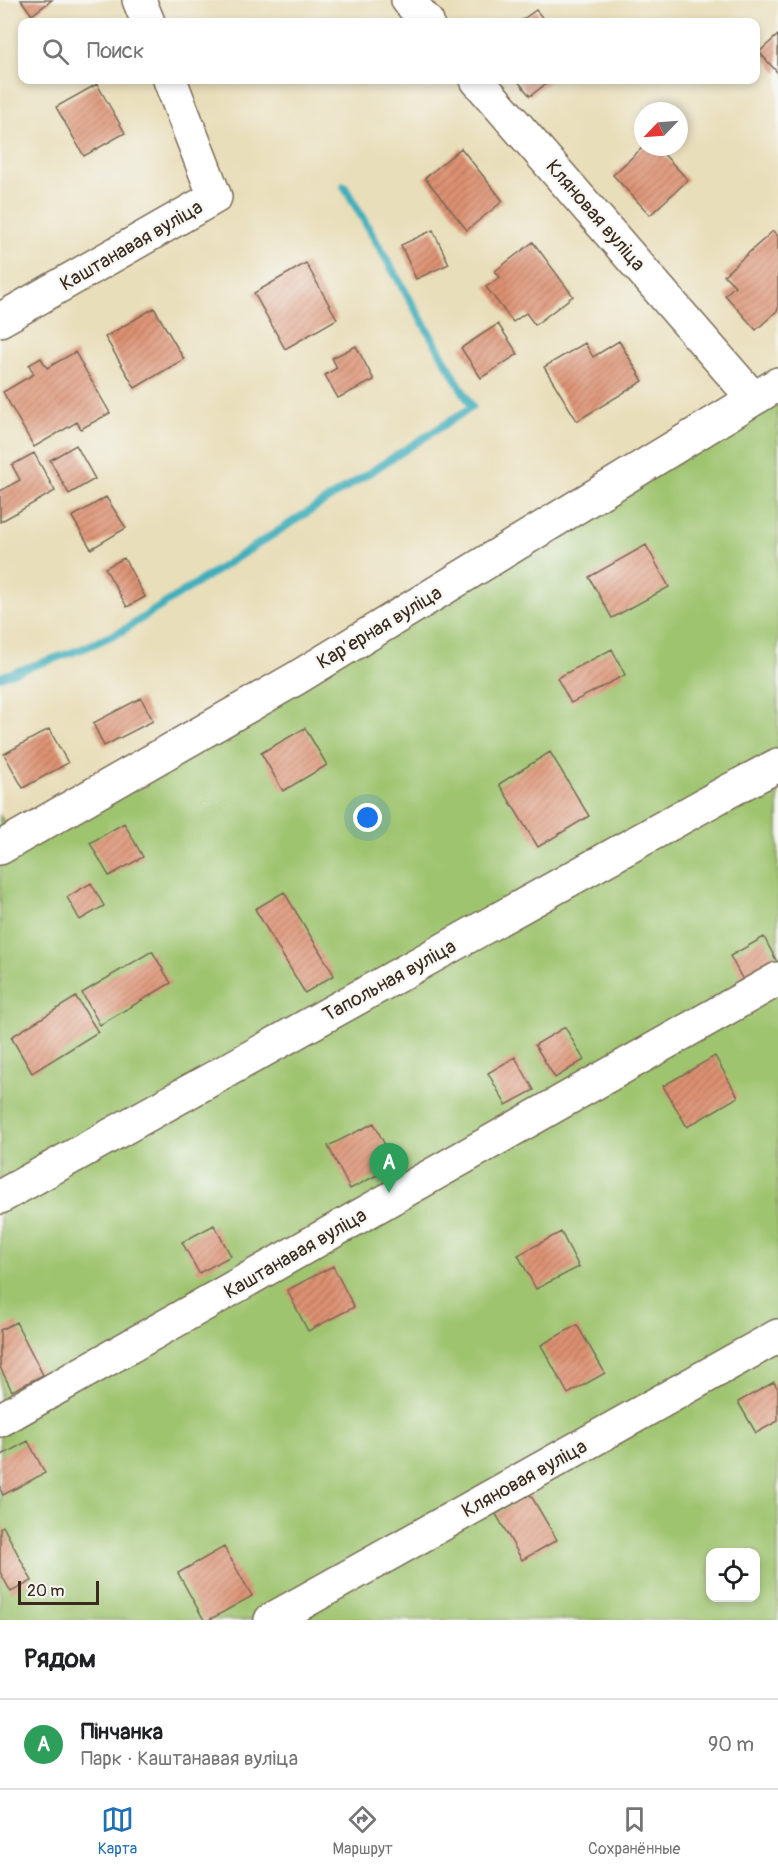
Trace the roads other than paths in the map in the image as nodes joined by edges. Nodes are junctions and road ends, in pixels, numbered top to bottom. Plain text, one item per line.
1 (140, 0) edge
2 (408, 0) edge
3 (147, 18) edge
4 (424, 18) edge
5 (172, 84) edge
6 (481, 84) edge
7 (0, 320) edge
8 (766, 391) edge
9 (778, 765) edge
10 (0, 848) edge
11 (778, 979) edge
12 (0, 1197) edge
13 (778, 1336) edge
14 (0, 1420) edge
15 (271, 1620) edge

1 - 3 street
2 - 4 street
5 - 7 street, Каштанавая вуліца
6 - 8 street, Кляновая вуліца
8 - 10 street, Карʼерная вуліца
9 - 12 street, Тапольная вуліца
11 - 14 street, Каштанавая вуліца
13 - 15 street, Кляновая вуліца

